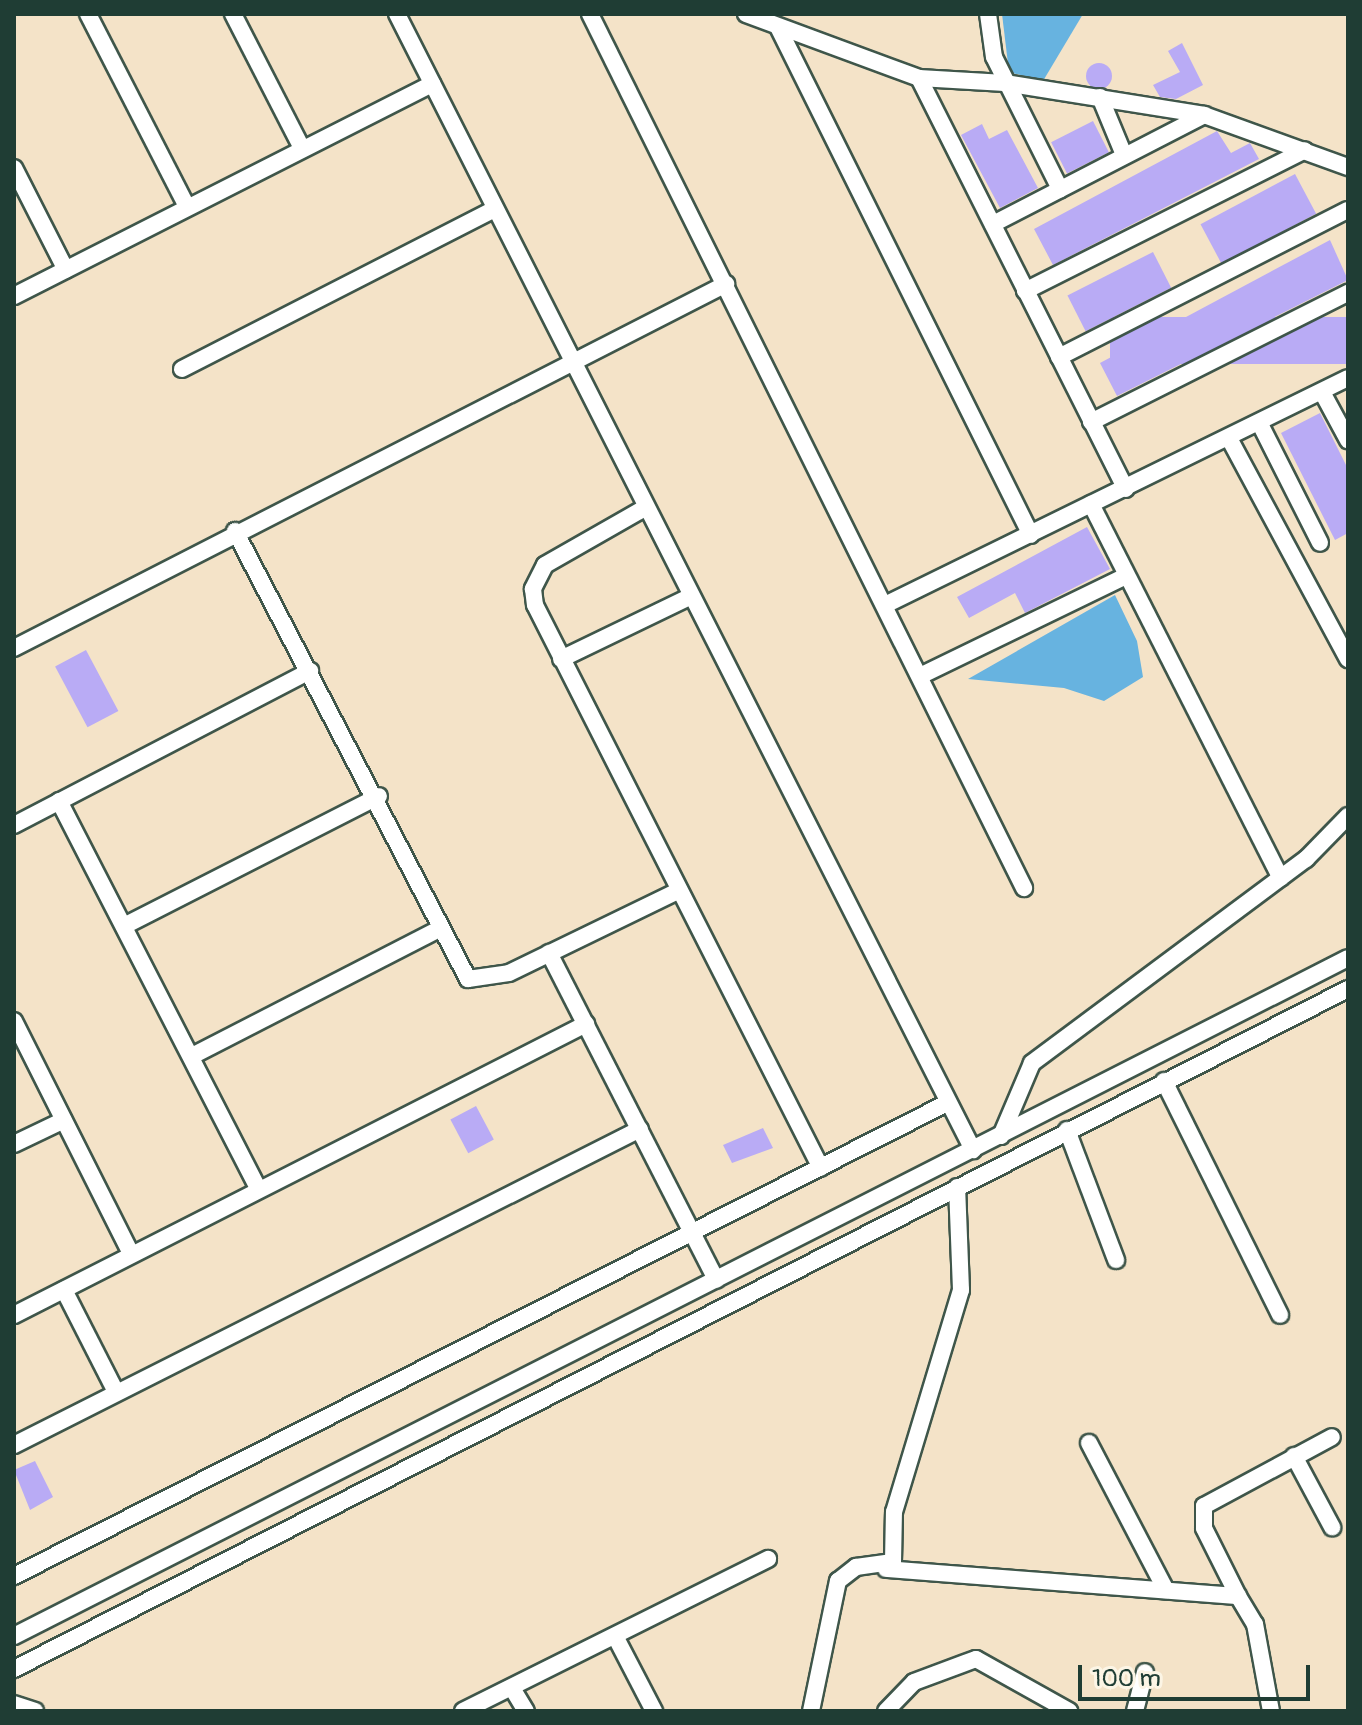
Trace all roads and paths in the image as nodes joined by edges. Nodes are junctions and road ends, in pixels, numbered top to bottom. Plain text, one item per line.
1 (88, 14) edge
2 (233, 14) edge
3 (397, 14) edge
4 (590, 14) edge
5 (746, 14) edge
6 (988, 14) edge
7 (779, 29) junction
8 (919, 78) junction
9 (1005, 83) junction
10 (432, 84) junction
11 (1100, 97) junction
12 (1204, 115) junction
13 (302, 148) junction
14 (1305, 150) junction
15 (1124, 155) junction
16 (1348, 167) edge
17 (14, 168) edge
18 (1060, 189) junction
19 (186, 205) junction
20 (494, 209) junction
21 (1348, 210) edge
22 (993, 224) junction
23 (66, 270) junction
24 (726, 284) junction
25 (1025, 291) junction
26 (1348, 293) edge
27 (14, 296) edge
28 (1059, 357) junction
29 (571, 361) junction
30 (182, 369) dead end
31 (1348, 378) edge
32 (1322, 392) junction
33 (1091, 422) junction
34 (1260, 424) junction
35 (1230, 440) junction
36 (1348, 440) edge
37 (1126, 489) junction
38 (1091, 504) junction
39 (643, 509) junction
40 (235, 531) junction
41 (1031, 535) junction
42 (1320, 543) dead end
43 (1124, 577) junction
44 (689, 597) junction
45 (887, 604) junction
46 (14, 648) edge
47 (561, 659) junction
48 (1348, 659) edge
49 (310, 671) junction
50 (922, 675) junction
51 (379, 796) junction
52 (59, 801) junction
53 (1348, 816) edge
54 (14, 825) edge
55 (1281, 878) junction
56 (1024, 888) dead end
57 (678, 891) junction
58 (124, 926) junction
59 (441, 928) junction
60 (549, 953) junction
61 (1348, 958) edge
62 (1348, 989) edge
63 (14, 1021) edge
64 (586, 1024) junction
65 (192, 1056) junction
66 (1164, 1081) junction
67 (947, 1103) junction
68 (64, 1120) junction
69 (640, 1129) junction
70 (1067, 1130) junction
71 (1001, 1136) junction
72 (14, 1144) edge
73 (973, 1150) junction
74 (821, 1168) junction
75 (957, 1187) junction
76 (259, 1190) junction
77 (693, 1233) junction
78 (131, 1254) junction
79 (1116, 1260) dead end
80 (716, 1280) junction
81 (64, 1290) junction
82 (14, 1315) edge
83 (1280, 1315) dead end
84 (116, 1392) junction
85 (1332, 1437) dead end
86 (1089, 1443) dead end
87 (14, 1445) edge
88 (1294, 1456) junction
89 (1332, 1527) dead end
90 (768, 1559) dead end
91 (886, 1569) junction
92 (14, 1576) edge
93 (1166, 1590) junction
94 (1238, 1596) junction
95 (14, 1636) edge
96 (615, 1636) junction
97 (14, 1669) edge
98 (1145, 1672) dead end
99 (512, 1688) junction
100 (14, 1704) edge
101 (35, 1711) edge
102 (463, 1711) edge
103 (526, 1711) edge
104 (654, 1711) edge
105 (811, 1711) edge
106 (886, 1711) edge
107 (1069, 1711) edge
108 (1135, 1711) edge
109 (1271, 1711) edge

1 - 19 street
2 - 13 street
3 - 10 street
4 - 24 street
5 - 7 street
6 - 9 street
7 - 8 street
7 - 41 street
8 - 9 street
8 - 22 street
9 - 11 street
9 - 18 street
10 - 13 street
10 - 20 street
11 - 12 street
11 - 15 street
12 - 14 street
12 - 15 street
13 - 19 street
14 - 16 street
14 - 25 street
15 - 18 street
17 - 23 street
18 - 22 street
19 - 23 street
20 - 29 street
20 - 30 street
21 - 28 street
22 - 25 street
23 - 27 street
24 - 29 street
24 - 45 street
25 - 28 street
26 - 33 street
28 - 33 street
29 - 39 street
29 - 40 street
31 - 32 street
32 - 34 street
32 - 36 street
33 - 37 street
34 - 35 street
34 - 42 street
35 - 37 street
35 - 48 street
37 - 38 street
38 - 41 street
38 - 43 street
39 - 44 street
39 - 47 street
40 - 46 street
40 - 49 street
41 - 45 street
43 - 50 street
43 - 55 street
44 - 47 street
44 - 67 street
45 - 50 street
47 - 57 street
49 - 51 street
49 - 52 street
50 - 56 street
51 - 58 street
51 - 59 street
52 - 54 street
52 - 58 street
53 - 55 street
55 - 71 street
57 - 60 street
57 - 74 street
58 - 65 street
59 - 60 street
59 - 65 street
60 - 64 street
61 - 71 street
62 - 66 street
63 - 68 street
64 - 69 street
64 - 76 street
65 - 76 street
66 - 70 street
66 - 83 street
67 - 73 street
67 - 74 street
68 - 72 street
68 - 78 street
69 - 77 street
69 - 84 street
70 - 75 street
70 - 79 street
71 - 73 street
73 - 80 street
74 - 77 street
75 - 91 street
75 - 97 street
76 - 78 street
77 - 80 street
77 - 92 street
78 - 81 street
80 - 95 street
81 - 82 street
81 - 84 street
84 - 87 street
85 - 88 street
86 - 93 street
88 - 89 street
88 - 94 street
90 - 96 street
91 - 93 street
91 - 105 street
93 - 94 street
94 - 109 street
96 - 99 street
96 - 104 street
98 - 108 street
99 - 102 street
99 - 103 street
100 - 101 street
106 - 107 street

